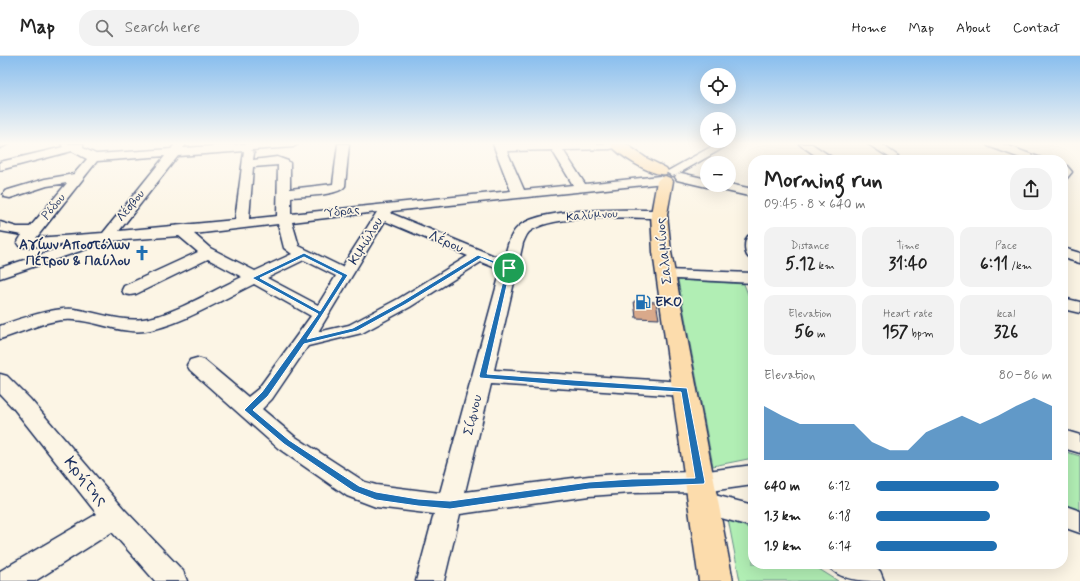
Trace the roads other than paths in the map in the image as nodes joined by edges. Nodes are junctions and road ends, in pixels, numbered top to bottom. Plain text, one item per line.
1 (86, 168) edge
2 (162, 168) edge
3 (248, 168) edge
4 (283, 168) edge
5 (341, 168) edge
6 (508, 168) edge
7 (569, 168) edge
8 (654, 168) edge
9 (681, 168) edge
10 (668, 176) junction
11 (80, 177) junction
12 (700, 182) edge
13 (581, 188) junction
14 (736, 189) edge
15 (748, 192) edge
16 (10, 194) dead end
17 (284, 194) junction
18 (519, 194) junction
19 (385, 211) junction
20 (659, 214) junction
21 (284, 219) junction
22 (242, 224) junction
23 (0, 226) edge
24 (525, 228) joint
25 (182, 231) junction
26 (29, 237) junction
27 (107, 237) junction
28 (209, 253) junction
29 (304, 254) junction
30 (1068, 254) edge
31 (480, 256) junction
32 (1080, 258) edge
33 (509, 268) junction
34 (0, 273) edge
35 (346, 275) junction
36 (665, 275) junction
37 (255, 278) junction
38 (748, 278) edge
39 (130, 290) dead end
40 (1068, 304) edge
41 (1080, 308) edge
42 (321, 314) junction
43 (0, 333) edge
44 (302, 342) junction
45 (197, 365) dead end
46 (483, 376) junction
47 (0, 380) edge
48 (684, 389) junction
49 (248, 410) junction
50 (1068, 441) edge
51 (1080, 444) edge
52 (748, 477) edge
53 (701, 492) junction
54 (450, 505) junction
55 (748, 514) edge
56 (115, 517) junction
57 (1068, 518) edge
58 (1080, 522) edge
59 (850, 569) edge
60 (10, 581) edge
61 (173, 581) edge
62 (430, 581) edge
63 (716, 581) edge
64 (870, 581) edge

1 - 11 street, Ρόδου
2 - 27 street, Λέσβου
3 - 22 street
4 - 17 street
5 - 17 street
6 - 18 street
7 - 13 street
8 - 10 main road
9 - 10 street
10 - 12 street
10 - 13 street, Ύδρας
10 - 20 main road, Σαλαμίνος
11 - 16 street
11 - 26 street, Ρόδου
13 - 18 street, Ύδρας
14 - 15 street
17 - 21 street
18 - 19 street, Ύδρας
19 - 21 street, Ύδρας
19 - 31 street, Λέρου
19 - 35 street, Κιμώλου
20 - 24 street, Καλύμνου
20 - 36 main road, Σαλαμίνος
21 - 22 street, Ύδρας
21 - 29 street
22 - 25 street, Ύδρας
23 - 26 street, Ύδρας
24 - 33 street, Σίφνου
25 - 27 street, Ύδρας
25 - 28 street
26 - 27 street, Ύδρας
27 - 34 street, Λέσβου
28 - 37 street
28 - 39 street
29 - 35 street
29 - 37 street
30 - 32 street
31 - 33 street, Λέρου
31 - 44 street
33 - 46 street, Σίφνου
35 - 42 street, Κιμώλου
36 - 38 street
36 - 48 main road, Σαλαμίνος
37 - 42 street
37 - 43 street
40 - 41 street
42 - 44 street, Κιμώλου
44 - 49 street, Κιμώλου
45 - 49 street
46 - 48 street
46 - 54 street, Σίφνου
47 - 56 street, Κρήτης
48 - 53 main road, Σαλαμίνος
49 - 54 street
50 - 51 street
52 - 53 street
53 - 54 street
53 - 55 street
53 - 63 main road, Σαλαμίνος
54 - 62 street, Σίφνου
56 - 60 street
56 - 61 street, Κρήτης
57 - 58 street
59 - 64 street

